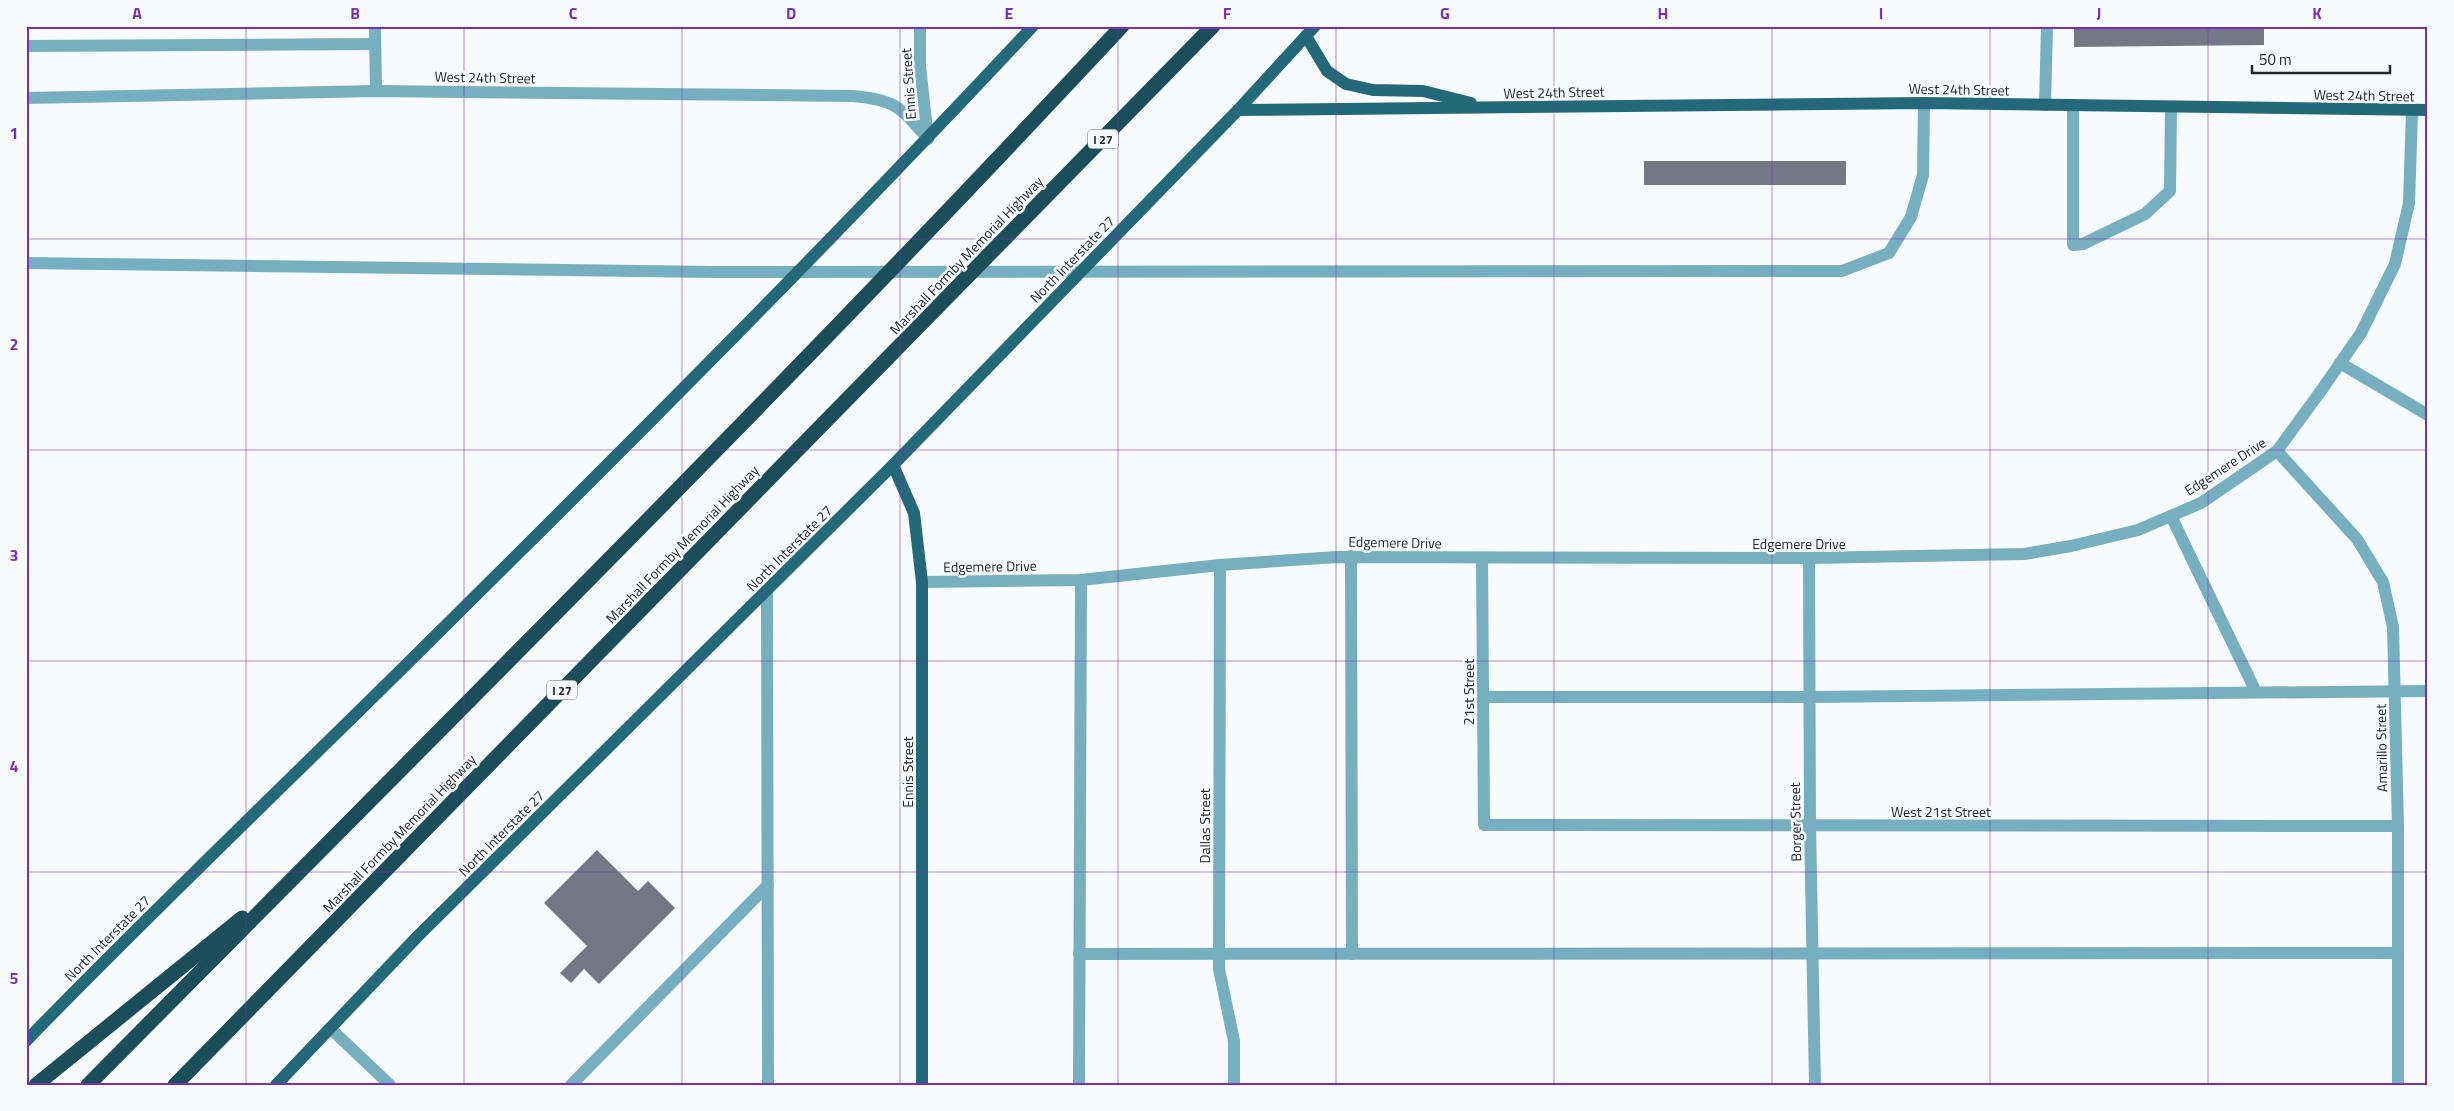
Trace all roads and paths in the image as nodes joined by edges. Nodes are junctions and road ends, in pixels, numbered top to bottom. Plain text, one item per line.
1 (375, 26) edge
2 (920, 26) edge
3 (1033, 26) edge
4 (1122, 26) edge
5 (1213, 26) edge
6 (1315, 26) edge
7 (2046, 26) edge
8 (1306, 36) junction
9 (375, 44) junction
10 (26, 46) edge
11 (376, 91) junction
12 (26, 98) edge
13 (1924, 103) junction
14 (2044, 105) junction
15 (2073, 105) junction
16 (2171, 107) junction
17 (1491, 108) junction
18 (1238, 110) junction
19 (2412, 110) junction
20 (2428, 110) edge
21 (928, 139) junction
22 (26, 264) edge
23 (2340, 363) junction
24 (2428, 415) edge
25 (2277, 451) junction
26 (893, 465) junction
27 (2171, 516) junction
28 (1351, 556) junction
29 (1482, 558) junction
30 (1809, 558) junction
31 (1220, 565) junction
32 (1081, 580) junction
33 (922, 582) junction
34 (767, 591) junction
35 (2395, 691) junction
36 (2428, 691) edge
37 (2256, 692) junction
38 (1483, 697) junction
39 (1810, 697) junction
40 (1484, 825) joint
41 (1810, 826) junction
42 (2398, 826) junction
43 (290, 880) junction
44 (768, 885) junction
45 (1079, 954) junction
46 (1219, 954) junction
47 (1352, 954) junction
48 (1813, 954) junction
49 (2398, 954) junction
50 (330, 1028) junction
51 (26, 1041) edge
52 (36, 1085) edge
53 (88, 1085) edge
54 (175, 1085) edge
55 (276, 1085) edge
56 (390, 1085) edge
57 (571, 1085) edge
58 (768, 1085) edge
59 (922, 1085) edge
60 (1078, 1085) edge
61 (1234, 1085) edge
62 (1815, 1085) edge
63 (2398, 1085) edge

1 - 9 street
2 - 21 street, Ennis Street
3 - 21 main road, North Interstate 27
4 - 43 highway
5 - 54 highway, Marshall Formby Memorial Highway / I 27
6 - 8 main road, North Interstate 27
7 - 14 street
8 - 17 main road, West 24th Street
8 - 18 main road, North Interstate 27
9 - 10 street
9 - 11 street
11 - 12 street, West 24th Street
11 - 21 street, West 24th Street
13 - 14 main road, West 24th Street
13 - 17 main road, West 24th Street
13 - 22 street
14 - 15 main road, West 24th Street
15 - 16 main road, West 24th Street
15 - 16 street
16 - 19 main road, West 24th Street
17 - 18 main road, West 24th Street
18 - 26 main road, North Interstate 27
19 - 20 main road, West 24th Street
19 - 23 street, Edgemere Drive
21 - 51 main road, North Interstate 27
23 - 24 street
23 - 25 street, Edgemere Drive
25 - 27 street, Edgemere Drive
25 - 35 street, Amarillo Street
26 - 33 main road, Ennis Street
26 - 34 main road, North Interstate 27
27 - 30 street, Edgemere Drive
27 - 37 street
28 - 29 street, Edgemere Drive
28 - 31 street, Edgemere Drive
28 - 47 street
29 - 30 street, Edgemere Drive
29 - 38 street, 21st Street
30 - 39 street, Borger Street
31 - 32 street, Edgemere Drive
31 - 46 street, Dallas Street
32 - 33 street, Edgemere Drive
32 - 45 street
33 - 59 main road, Ennis Street
34 - 44 street
34 - 50 main road, North Interstate 27
35 - 36 street
35 - 37 street
35 - 42 street, Amarillo Street
37 - 39 street
38 - 39 street
38 - 40 street, 21st Street
39 - 41 street, Borger Street
40 - 41 street, West 21st Street
41 - 42 street, West 21st Street
41 - 48 street, Borger Street
42 - 49 street, Amarillo Street
43 - 52 highway
43 - 53 highway
44 - 57 street
44 - 58 street
45 - 46 street
45 - 60 street
46 - 47 street
46 - 61 street, Dallas Street
47 - 48 street
48 - 49 street
48 - 62 street, Borger Street
49 - 63 street, Amarillo Street
50 - 55 main road, North Interstate 27
50 - 56 street

